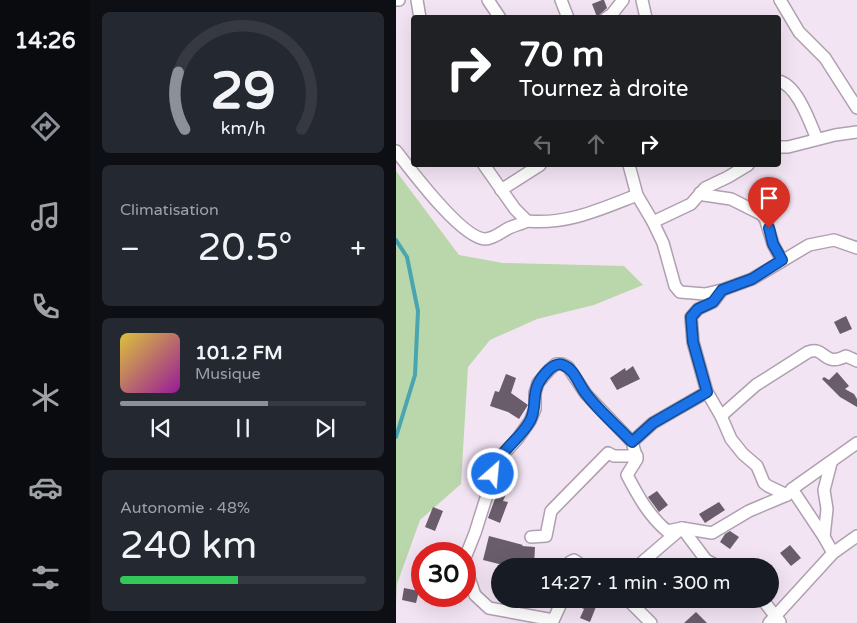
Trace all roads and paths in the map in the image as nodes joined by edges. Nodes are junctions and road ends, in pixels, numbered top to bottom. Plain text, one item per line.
1 (417, 0) edge
2 (488, 0) edge
3 (561, 0) edge
4 (623, 0) edge
5 (642, 0) edge
6 (780, 9) edge
7 (420, 15) edge
8 (498, 15) edge
9 (567, 15) edge
10 (610, 15) edge
11 (645, 15) edge
12 (781, 82) edge
13 (856, 104) edge
14 (857, 132) edge
15 (817, 139) junction
16 (781, 147) edge
17 (396, 151) edge
18 (485, 167) edge
19 (537, 167) edge
20 (630, 167) edge
21 (745, 167) edge
22 (501, 190) junction
23 (700, 193) junction
24 (638, 195) junction
25 (528, 222) junction
26 (653, 222) junction
27 (857, 248) edge
28 (782, 260) junction
29 (722, 290) junction
30 (857, 360) edge
31 (707, 392) junction
32 (721, 416) junction
33 (632, 442) junction
34 (857, 443) edge
35 (637, 456) junction
36 (831, 463) junction
37 (790, 492) junction
38 (682, 528) junction
39 (824, 536) junction
40 (857, 536) edge
41 (531, 537) dead end
42 (471, 542) edge
43 (833, 553) junction
44 (647, 558) edge
45 (704, 558) edge
46 (476, 595) edge
47 (559, 608) edge
48 (636, 608) edge
49 (767, 608) edge
50 (553, 621) edge
51 (775, 621) edge
52 (651, 623) edge

1 - 7 street
2 - 8 street
3 - 9 street
4 - 10 street
5 - 11 street
6 - 13 street
12 - 15 street
14 - 15 street
15 - 16 street
17 - 25 street
18 - 22 street
19 - 22 street
20 - 24 street
21 - 23 street
22 - 25 street
23 - 26 street
23 - 28 street
24 - 25 street
24 - 26 street
26 - 29 street
27 - 28 street
28 - 29 street
29 - 31 street
30 - 32 street
31 - 32 street
31 - 33 street
32 - 37 street
33 - 35 street
33 - 42 street
34 - 36 street
35 - 38 street
35 - 41 street
36 - 37 street
36 - 39 street
37 - 38 street
37 - 39 street
38 - 44 street
38 - 45 street
39 - 43 street
40 - 43 street
43 - 51 street
46 - 50 street
47 - 50 street
48 - 52 street
49 - 51 street

